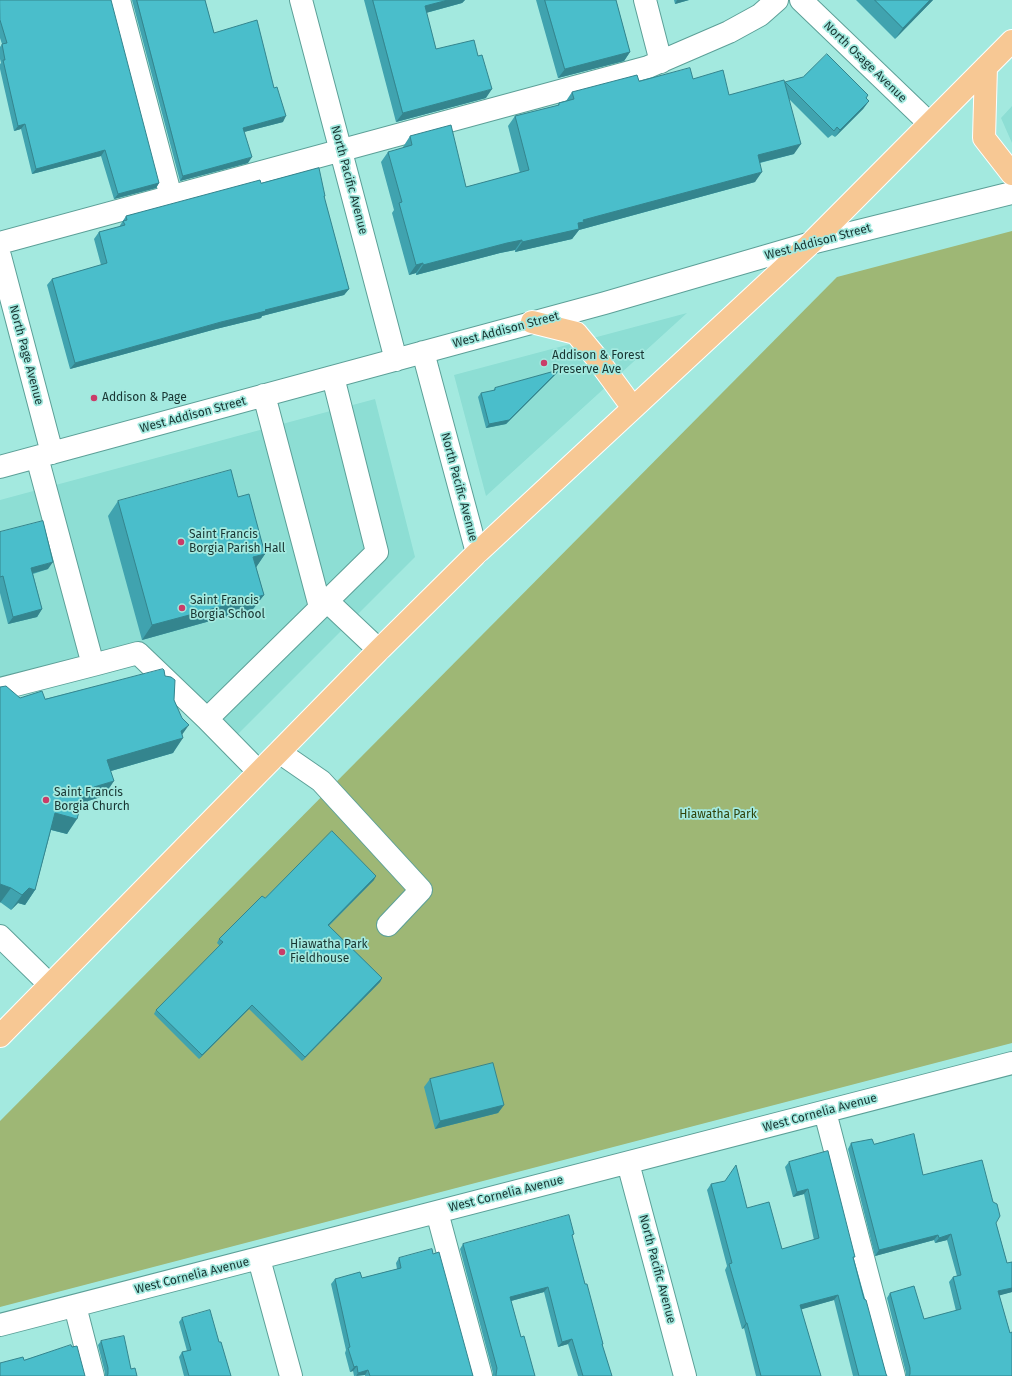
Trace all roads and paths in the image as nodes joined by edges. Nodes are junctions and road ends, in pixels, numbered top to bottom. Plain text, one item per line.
1 (118, 0) edge
2 (301, 0) edge
3 (645, 0) edge
4 (777, 0) edge
5 (801, 0) edge
6 (1012, 41) edge
7 (661, 62) junction
8 (986, 67) junction
9 (929, 123) junction
10 (341, 151) junction
11 (1012, 174) edge
12 (1012, 193) edge
13 (171, 197) junction
14 (0, 243) edge
15 (811, 243) junction
16 (0, 256) edge
17 (532, 322) junction
18 (423, 352) junction
19 (396, 360) junction
20 (333, 377) junction
21 (264, 395) junction
22 (633, 408) junction
23 (44, 455) junction
24 (0, 467) edge
25 (477, 552) junction
26 (324, 604) junction
27 (379, 650) junction
28 (93, 665) junction
29 (0, 689) edge
30 (207, 719) junction
31 (279, 752) junction
32 (259, 772) junction
33 (388, 925) dead end
34 (0, 936) edge
35 (50, 985) junction
36 (0, 1036) edge
37 (1012, 1064) edge
38 (825, 1112) junction
39 (628, 1163) junction
40 (437, 1212) junction
41 (260, 1259) junction
42 (75, 1306) junction
43 (0, 1325) edge
44 (93, 1376) edge
45 (291, 1376) edge
46 (481, 1376) edge
47 (685, 1376) edge
48 (894, 1376) edge

1 - 13 street
2 - 10 street, North Pacific Avenue
3 - 7 street
4 - 7 street
5 - 9 street, North Osage Avenue
6 - 8 main road
7 - 10 street
8 - 9 main road
8 - 11 main road
9 - 15 main road
10 - 13 street
10 - 19 street, North Pacific Avenue
12 - 15 street, West Addison Street
13 - 14 street
15 - 17 street, West Addison Street
15 - 22 main road
16 - 23 street, North Page Avenue
17 - 18 street, West Addison Street
17 - 22 main road
18 - 19 street, West Addison Street
18 - 25 street, North Pacific Avenue
19 - 20 street, West Addison Street
20 - 21 street, West Addison Street
20 - 26 street
21 - 23 street, West Addison Street
21 - 26 street
22 - 25 main road
23 - 24 street, West Addison Street
23 - 28 street, North Page Avenue
25 - 27 main road
26 - 27 street
26 - 30 street
27 - 31 main road
28 - 29 street
28 - 30 street
30 - 32 street
31 - 32 main road
31 - 33 street
32 - 35 main road
34 - 35 street
35 - 36 main road
37 - 38 street, West Cornelia Avenue
38 - 39 street, West Cornelia Avenue
38 - 48 street
39 - 40 street, West Cornelia Avenue
39 - 47 street, North Pacific Avenue
40 - 41 street, West Cornelia Avenue
40 - 46 street
41 - 42 street, West Cornelia Avenue
41 - 45 street
42 - 43 street, West Cornelia Avenue
42 - 44 street

